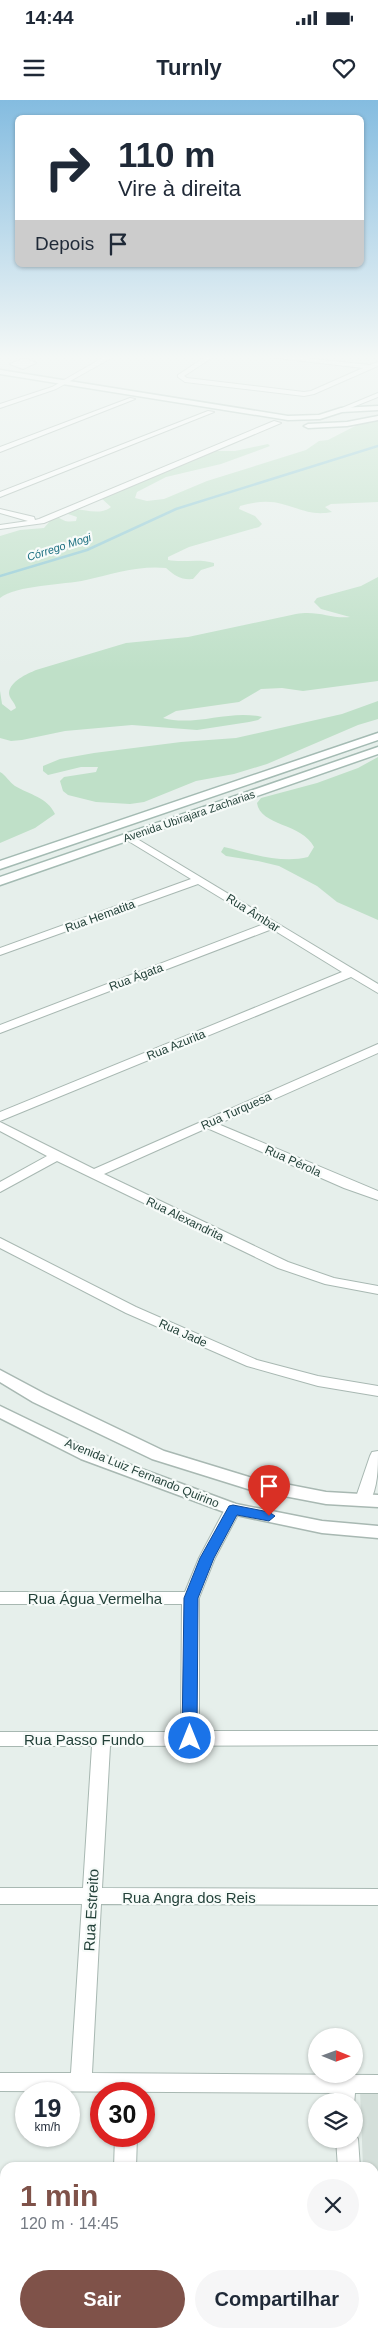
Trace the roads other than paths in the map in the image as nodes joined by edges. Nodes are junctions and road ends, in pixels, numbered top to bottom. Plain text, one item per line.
1 (85, 461) edge
2 (184, 461) edge
3 (0, 495) edge
4 (0, 511) edge
5 (17, 516) junction
6 (41, 521) junction
7 (0, 525) edge
8 (378, 736) edge
9 (378, 750) edge
10 (129, 837) junction
11 (0, 865) edge
12 (199, 880) junction
13 (0, 881) edge
14 (272, 925) junction
15 (0, 952) edge
16 (351, 973) junction
17 (378, 989) edge
18 (0, 1029) edge
19 (378, 1048) edge
20 (0, 1117) edge
21 (208, 1124) junction
22 (0, 1126) edge
23 (56, 1156) junction
24 (93, 1174) junction
25 (0, 1188) edge
26 (378, 1196) edge
27 (0, 1242) edge
28 (378, 1290) edge
29 (0, 1375) edge
30 (378, 1391) edge
31 (0, 1411) edge
32 (378, 1456) edge
33 (370, 1501) edge
34 (233, 1509) junction
35 (378, 1532) edge
36 (0, 1598) edge
37 (191, 1598) junction
38 (190, 1738) junction
39 (378, 1738) edge
40 (0, 1739) edge
41 (101, 1740) junction
42 (0, 1896) edge
43 (92, 1896) junction
44 (378, 1897) edge
45 (81, 2081) junction
46 (0, 2082) edge
47 (90, 2082) edge
48 (378, 2084) edge
49 (155, 2089) edge
50 (344, 2092) edge
51 (126, 2147) edge
52 (348, 2148) edge
53 (125, 2162) edge
54 (349, 2162) edge

1 - 3 street
2 - 6 street
4 - 5 street
5 - 6 street
5 - 7 street
6 - 7 street
8 - 11 main road, Avenida Ubirajara Zacharias
9 - 10 main road, Avenida Ubirajara Zacharias
10 - 12 street, Rua Âmbar
10 - 13 main road, Avenida Ubirajara Zacharias
12 - 14 street, Rua Âmbar
12 - 15 street, Rua Hematita
14 - 16 street, Rua Âmbar
14 - 18 street, Rua Ágata
16 - 17 street, Rua Âmbar
16 - 20 street, Rua Azurita
19 - 21 street, Rua Turquesa
21 - 24 street, Rua Turquesa
21 - 26 street, Rua Pérola
22 - 23 street, Rua Alexandrita
23 - 24 street, Rua Alexandrita
23 - 25 street
24 - 28 street, Rua Alexandrita
27 - 30 street, Rua Jade
29 - 33 main road, Avenida Luiz Fernando Quirino
31 - 34 main road, Avenida Luiz Fernando Quirino
32 - 33 street
34 - 35 main road, Avenida Luiz Fernando Quirino
34 - 37 street
36 - 37 street, Rua Água Vermelha
37 - 38 street
38 - 39 street, Rua Passo Fundo
38 - 41 street, Rua Passo Fundo
40 - 41 street, Rua Passo Fundo
41 - 43 street, Rua Estreito
42 - 43 street, Rua Angra dos Reis
43 - 44 street, Rua Angra dos Reis
43 - 45 street, Rua Estreito
45 - 46 street
45 - 47 street
48 - 50 street
49 - 50 street
51 - 53 street
52 - 54 street

